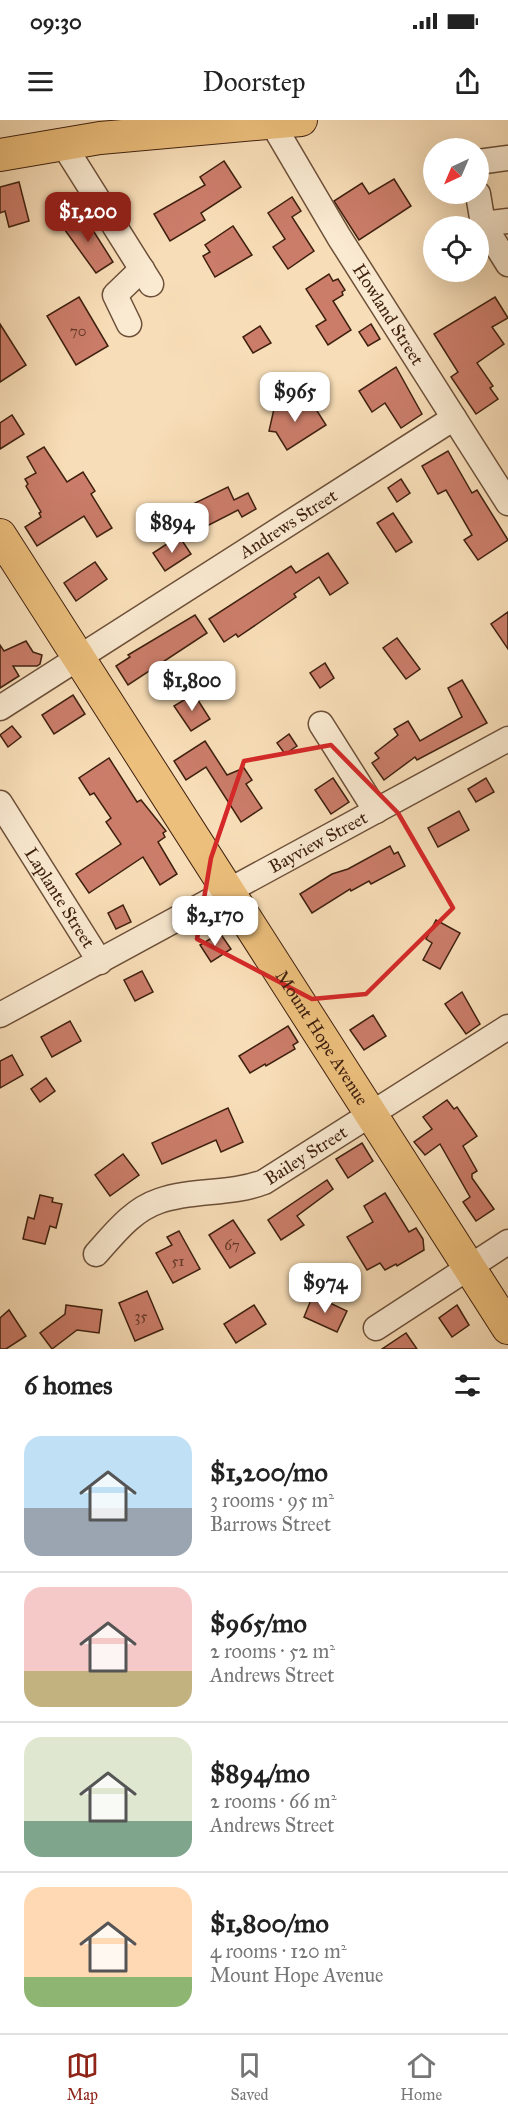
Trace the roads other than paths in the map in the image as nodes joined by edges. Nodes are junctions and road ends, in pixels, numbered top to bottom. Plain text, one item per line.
1 (286, 121) edge
2 (63, 144) junction
3 (0, 155) edge
4 (508, 158) edge
5 (489, 161) edge
6 (508, 221) edge
7 (489, 223) edge
8 (489, 234) edge
9 (508, 264) edge
10 (129, 324) dead end
11 (454, 418) junction
12 (508, 503) edge
13 (0, 535) edge
14 (78, 657) junction
15 (0, 708) edge
16 (321, 724) dead end
17 (508, 739) edge
18 (0, 803) edge
19 (376, 811) junction
20 (229, 890) junction
21 (100, 962) junction
22 (0, 1015) edge
23 (508, 1027) edge
24 (372, 1115) junction
25 (508, 1242) edge
26 (96, 1254) dead end
27 (469, 1266) junction
28 (376, 1328) dead end
29 (508, 1328) edge

1 - 2 main road
1 - 11 street, Howland Street
2 - 3 main road
2 - 10 street
4 - 5 street
6 - 7 street
8 - 9 street
11 - 12 street, Howland Street
11 - 14 street, Andrews Street
13 - 14 main road, Mount Hope Avenue
14 - 15 street, Andrews Street
14 - 20 main road, Mount Hope Avenue
16 - 19 street
17 - 19 street, Bayview Street
18 - 21 street, Laplante Street
19 - 20 street, Bayview Street
20 - 21 street, Bayview Street
20 - 24 main road, Mount Hope Avenue
21 - 22 street, Bayview Street
23 - 24 street, Bailey Street
24 - 26 street, Bailey Street
24 - 27 main road, Mount Hope Avenue
25 - 27 street
27 - 28 street
27 - 29 main road, Mount Hope Avenue

